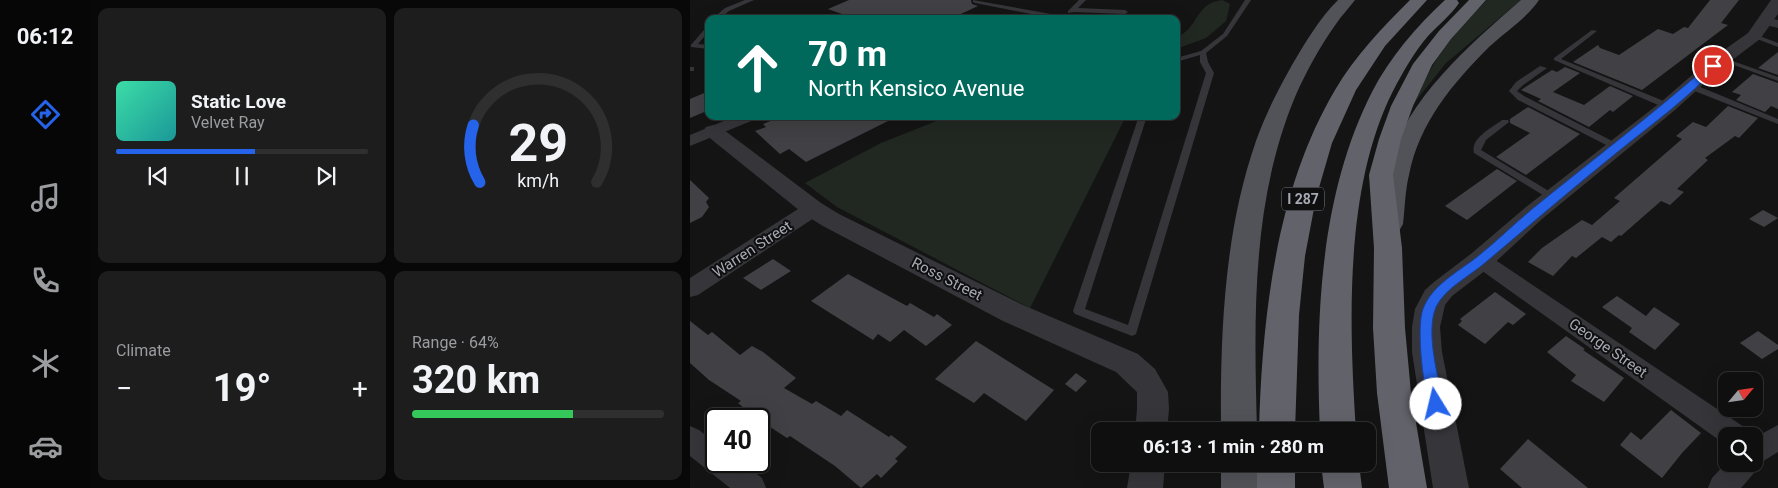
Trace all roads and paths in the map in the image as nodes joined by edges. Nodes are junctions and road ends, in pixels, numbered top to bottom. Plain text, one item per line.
1 (751, 0) edge
2 (976, 0) edge
3 (1083, 0) edge
4 (1248, 0) edge
5 (1347, 0) edge
6 (1419, 0) edge
7 (1454, 0) edge
8 (1478, 0) edge
9 (1531, 0) edge
10 (1778, 0) edge
11 (1072, 10) junction
12 (1125, 12) dead end
13 (717, 15) edge
14 (1042, 15) edge
15 (1066, 15) edge
16 (1766, 27) edge
17 (705, 31) edge
18 (1594, 31) dead end
19 (1778, 45) edge
20 (705, 46) edge
21 (1202, 52) junction
22 (1180, 59) edge
23 (1722, 59) junction
24 (1543, 68) dead end
25 (1778, 80) edge
26 (1690, 86) junction
27 (1668, 106) junction
28 (740, 120) edge
29 (1142, 120) edge
30 (1505, 122) dead end
31 (1778, 122) edge
32 (702, 136) edge
33 (1617, 147) junction
34 (1554, 198) junction
35 (813, 209) junction
36 (1388, 248) junction
37 (1481, 260) junction
38 (690, 289) edge
39 (1152, 422) edge
40 (1239, 422) edge
41 (1276, 422) edge
42 (1338, 422) edge
43 (1718, 429) edge
44 (1778, 437) edge
45 (690, 439) edge
46 (1763, 444) edge
47 (705, 451) edge
48 (1147, 472) edge
49 (1240, 472) edge
50 (1276, 472) edge
51 (1341, 472) edge
52 (1733, 472) edge
53 (733, 473) edge
54 (752, 488) edge
55 (1145, 488) edge
56 (1240, 488) edge
57 (1276, 488) edge
58 (1343, 488) edge
59 (1408, 488) edge
60 (1451, 488) edge
61 (1722, 488) edge

1 - 13 lane
2 - 14 lane
3 - 11 lane
4 - 21 lane
5 - 40 main road
6 - 41 highway, I 287
7 - 42 highway, I 287
8 - 36 highway
9 - 36 main road
10 - 16 street
11 - 12 lane
11 - 15 lane
16 - 19 lane
16 - 23 street
17 - 20 lane
18 - 27 lane
21 - 22 lane
21 - 29 lane
23 - 25 lane
23 - 26 street
24 - 33 lane
26 - 27 street
26 - 31 lane
27 - 33 street
28 - 32 street
30 - 34 lane
32 - 35 street, Ross Street
33 - 34 street
34 - 37 street
35 - 38 street, Warren Street
35 - 39 street, Ross Street
36 - 59 highway
37 - 43 street, George Street
37 - 60 street
44 - 46 street
45 - 47 street
48 - 55 street
49 - 56 main road
50 - 57 highway
51 - 58 highway
52 - 61 street
53 - 54 street

